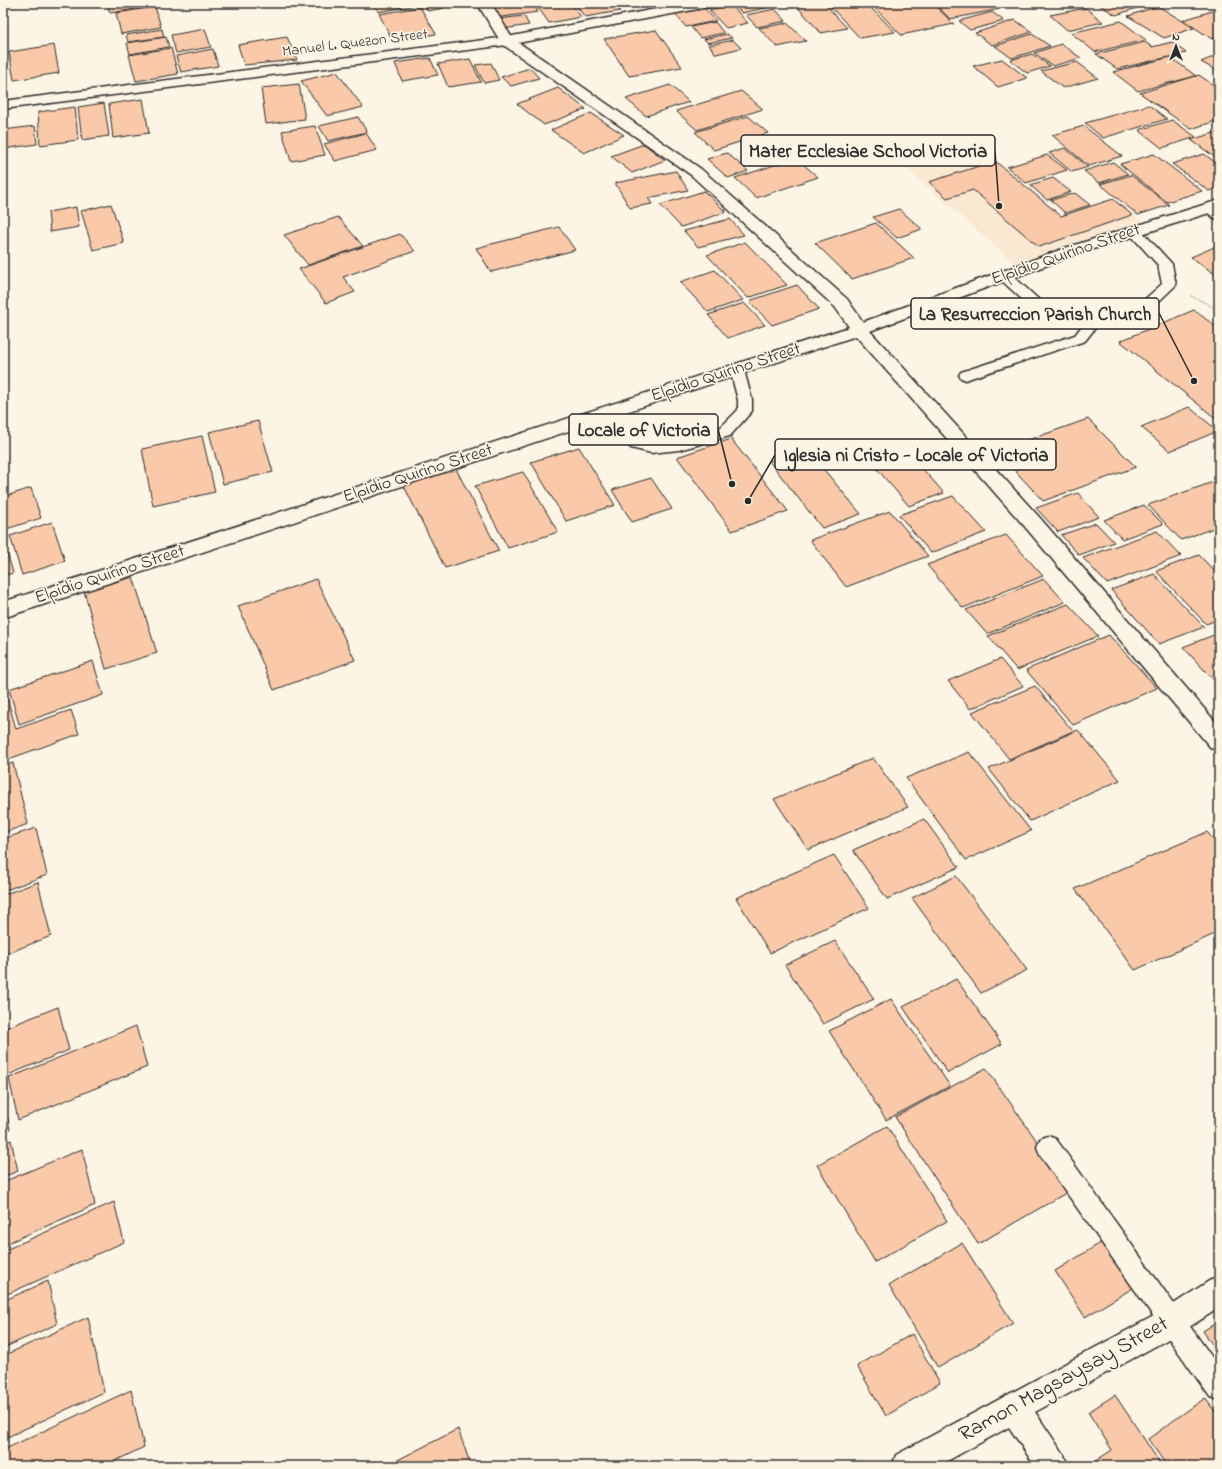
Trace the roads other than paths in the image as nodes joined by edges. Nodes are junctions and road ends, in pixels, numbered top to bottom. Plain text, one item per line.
1 (484, 3) edge
2 (709, 3) edge
3 (507, 40) junction
4 (3, 105) edge
5 (1216, 210) edge
6 (1134, 231) junction
7 (1005, 276) junction
8 (1095, 319) junction
9 (860, 329) junction
10 (737, 370) junction
11 (966, 375) dead end
12 (603, 414) junction
13 (3, 610) edge
14 (1219, 742) edge
15 (1048, 1147) dead end
16 (1219, 1291) edge
17 (1173, 1321) junction
18 (1219, 1388) edge
19 (1014, 1407) junction
20 (907, 1466) edge
21 (1053, 1466) edge

1 - 3 street
2 - 3 street, Manuel L. Quezon Street
3 - 4 street, Manuel L. Quezon Street
3 - 9 street
5 - 6 street, Elpidio Quirino Street
6 - 7 street, Elpidio Quirino Street
6 - 8 lane
7 - 8 lane
7 - 9 street, Elpidio Quirino Street
8 - 11 lane
9 - 10 street, Elpidio Quirino Street
9 - 14 street
10 - 12 street, Elpidio Quirino Street
10 - 12 lane
12 - 13 street, Elpidio Quirino Street
15 - 17 lane
16 - 17 street, Ramon Magsaysay Street
17 - 18 lane
17 - 19 street, Ramon Magsaysay Street
19 - 20 street, Ramon Magsaysay Street
19 - 21 street

